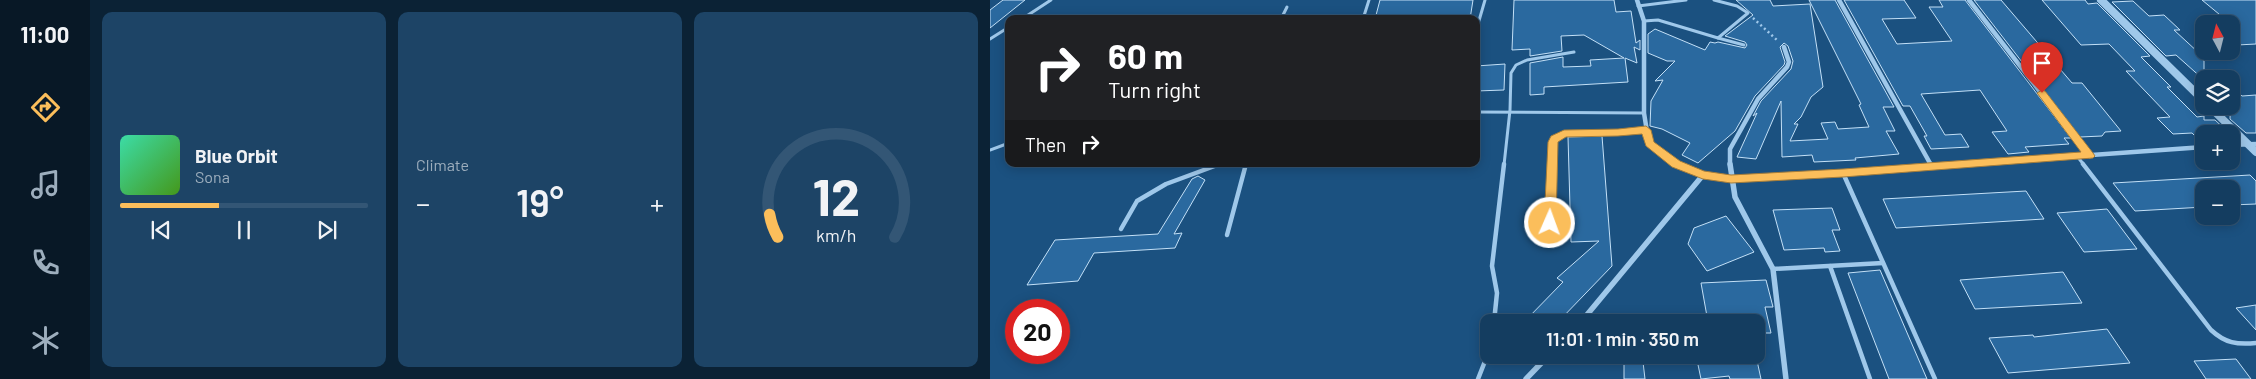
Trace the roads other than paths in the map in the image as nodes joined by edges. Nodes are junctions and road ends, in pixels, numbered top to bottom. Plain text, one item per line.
1 (1051, 0) edge
2 (1369, 0) edge
3 (1485, 0) edge
4 (1637, 0) edge
5 (1686, 0) edge
6 (1714, 0) edge
7 (1839, 0) edge
8 (1970, 0) edge
9 (2101, 0) edge
10 (1638, 6) junction
11 (1287, 7) dead end
12 (1028, 15) edge
13 (1282, 15) edge
14 (1364, 15) edge
15 (1480, 17) edge
16 (1644, 21) junction
17 (1005, 30) edge
18 (1718, 38) junction
19 (990, 39) edge
20 (1744, 45) dead end
21 (1784, 47) road end
22 (1574, 52) dead end
23 (2195, 92) edge
24 (1510, 110) junction
25 (1480, 112) edge
26 (1644, 113) junction
27 (2219, 115) edge
28 (1646, 130) junction
29 (1005, 144) edge
30 (2252, 144) edge
31 (2195, 148) edge
32 (990, 150) edge
33 (2256, 152) edge
34 (2077, 156) junction
35 (2090, 156) junction
36 (1931, 166) junction
37 (1212, 167) edge
38 (1245, 167) edge
39 (1843, 173) junction
40 (1703, 175) junction
41 (1731, 179) junction
42 (1550, 223) dead end
43 (1121, 229) dead end
44 (1227, 235) dead end
45 (1883, 263) junction
46 (1830, 266) junction
47 (1773, 269) junction
48 (1495, 314) edge
49 (1588, 314) edge
50 (2256, 343) edge
51 (1484, 364) edge
52 (1540, 364) edge
53 (1478, 379) edge
54 (1526, 379) edge
55 (1786, 379) edge
56 (1870, 379) edge
57 (1935, 379) edge

1 - 12 lane
2 - 14 lane
3 - 15 lane
4 - 10 street
5 - 10 lane
6 - 18 lane
7 - 36 street
8 - 35 street
9 - 23 street
10 - 16 street
11 - 13 lane
16 - 18 lane
16 - 26 street
17 - 19 lane
18 - 20 lane
21 - 41 street
22 - 24 lane
24 - 25 lane
24 - 26 lane
24 - 48 lane
26 - 28 street
27 - 30 street
28 - 40 street
28 - 42 lane
29 - 32 lane
30 - 33 street
31 - 35 street
34 - 35 street
34 - 36 street
34 - 50 lane
36 - 39 street
37 - 43 lane
38 - 44 lane
39 - 41 street
39 - 45 lane
40 - 41 street
40 - 49 street
41 - 47 street
45 - 46 lane
45 - 57 lane
46 - 47 lane
46 - 56 lane
47 - 55 street
51 - 53 lane
52 - 54 street

